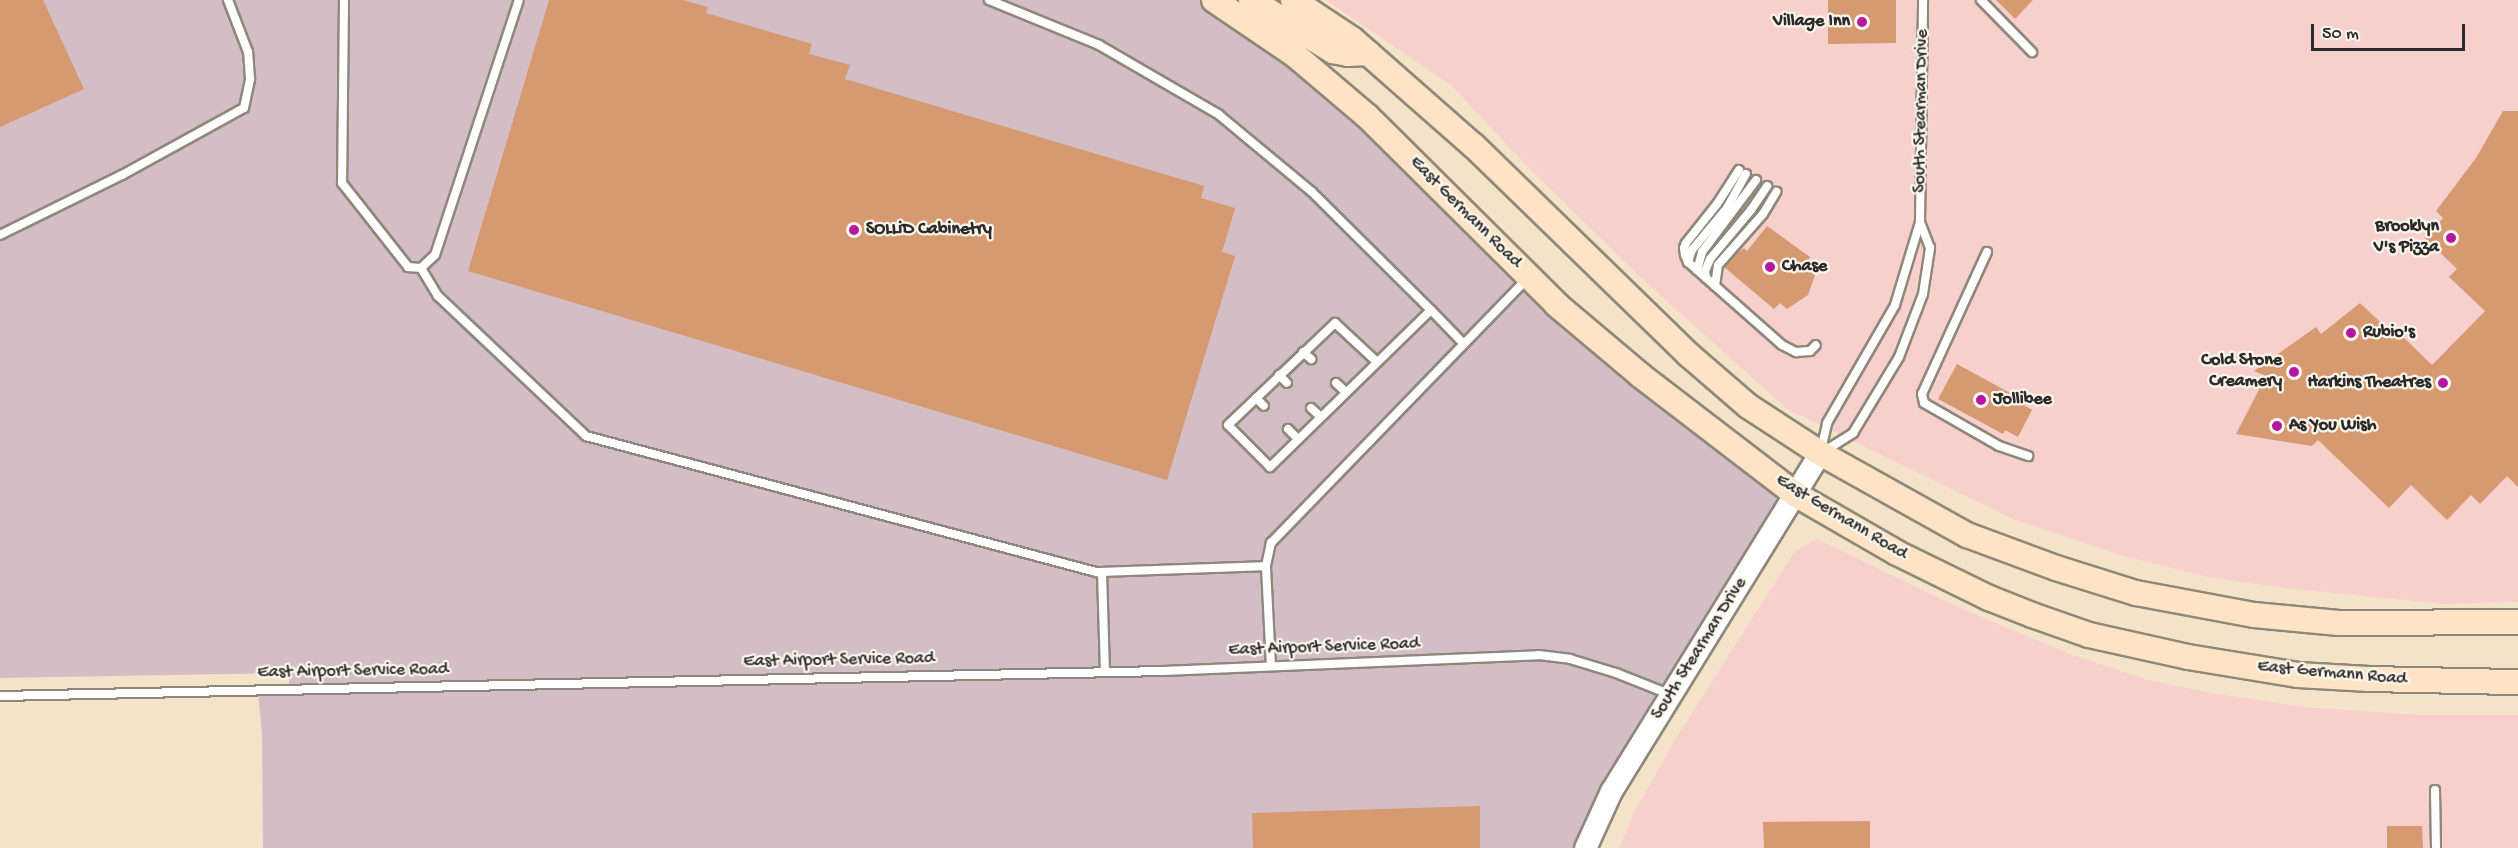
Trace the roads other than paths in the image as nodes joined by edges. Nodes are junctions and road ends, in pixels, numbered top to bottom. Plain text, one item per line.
1 (228, 0) edge
2 (344, 0) edge
3 (519, 0) edge
4 (989, 0) edge
5 (1214, 0) edge
6 (1251, 0) edge
7 (1293, 0) edge
8 (1923, 0) edge
9 (1982, 0) edge
10 (2032, 52) dead end
11 (1368, 53) junction
12 (1742, 172) dead end
13 (1756, 180) dead end
14 (1767, 186) dead end
15 (1776, 192) dead end
16 (1920, 222) junction
17 (0, 235) edge
18 (1987, 252) dead end
19 (421, 268) junction
20 (1697, 270) junction
21 (1529, 277) junction
22 (1706, 278) junction
23 (1715, 286) junction
24 (1431, 310) junction
25 (1464, 344) junction
26 (1816, 345) dead end
27 (1303, 352) junction
28 (1311, 359) dead end
29 (1377, 362) junction
30 (1279, 375) junction
31 (1336, 382) dead end
32 (1287, 383) dead end
33 (1346, 392) junction
34 (1256, 398) junction
35 (1264, 406) dead end
36 (1311, 408) dead end
37 (1321, 417) junction
38 (1288, 429) dead end
39 (1298, 440) junction
40 (1820, 453) junction
41 (2028, 456) dead end
42 (1795, 494) junction
43 (1266, 566) junction
44 (1102, 572) junction
45 (2518, 622) edge
46 (1271, 666) junction
47 (1105, 672) junction
48 (2518, 682) edge
49 (1672, 695) junction
50 (0, 696) edge
51 (2435, 790) dead end
52 (1585, 848) edge
53 (2436, 848) edge

1 - 17 lane
2 - 19 lane
3 - 19 lane
4 - 24 lane
5 - 21 main road, East Germann Road
6 - 11 main road
7 - 11 main road
8 - 16 lane, South Stearman Drive
9 - 10 lane
11 - 40 main road
12 - 20 lane
13 - 20 lane
14 - 22 lane
15 - 23 lane
16 - 40 lane, South Stearman Drive
16 - 40 lane, South Stearman Drive
18 - 41 lane
19 - 44 lane
20 - 22 lane
21 - 25 lane
21 - 42 main road, East Germann Road
22 - 23 lane
23 - 26 lane
24 - 25 lane
24 - 29 lane
25 - 43 lane
27 - 28 lane
27 - 29 lane
27 - 30 lane
29 - 33 lane
30 - 32 lane
30 - 34 lane
31 - 33 lane
33 - 37 lane
34 - 35 lane
34 - 39 lane
36 - 37 lane
37 - 39 lane
38 - 39 lane
40 - 42 street, South Stearman Drive
40 - 45 main road
42 - 48 main road, East Germann Road
42 - 49 street, South Stearman Drive
43 - 44 lane
43 - 46 lane
44 - 47 lane
46 - 47 lane, East Airport Service Road
46 - 49 lane, East Airport Service Road
47 - 50 lane, East Airport Service Road
49 - 52 street, South Stearman Drive
51 - 53 lane

